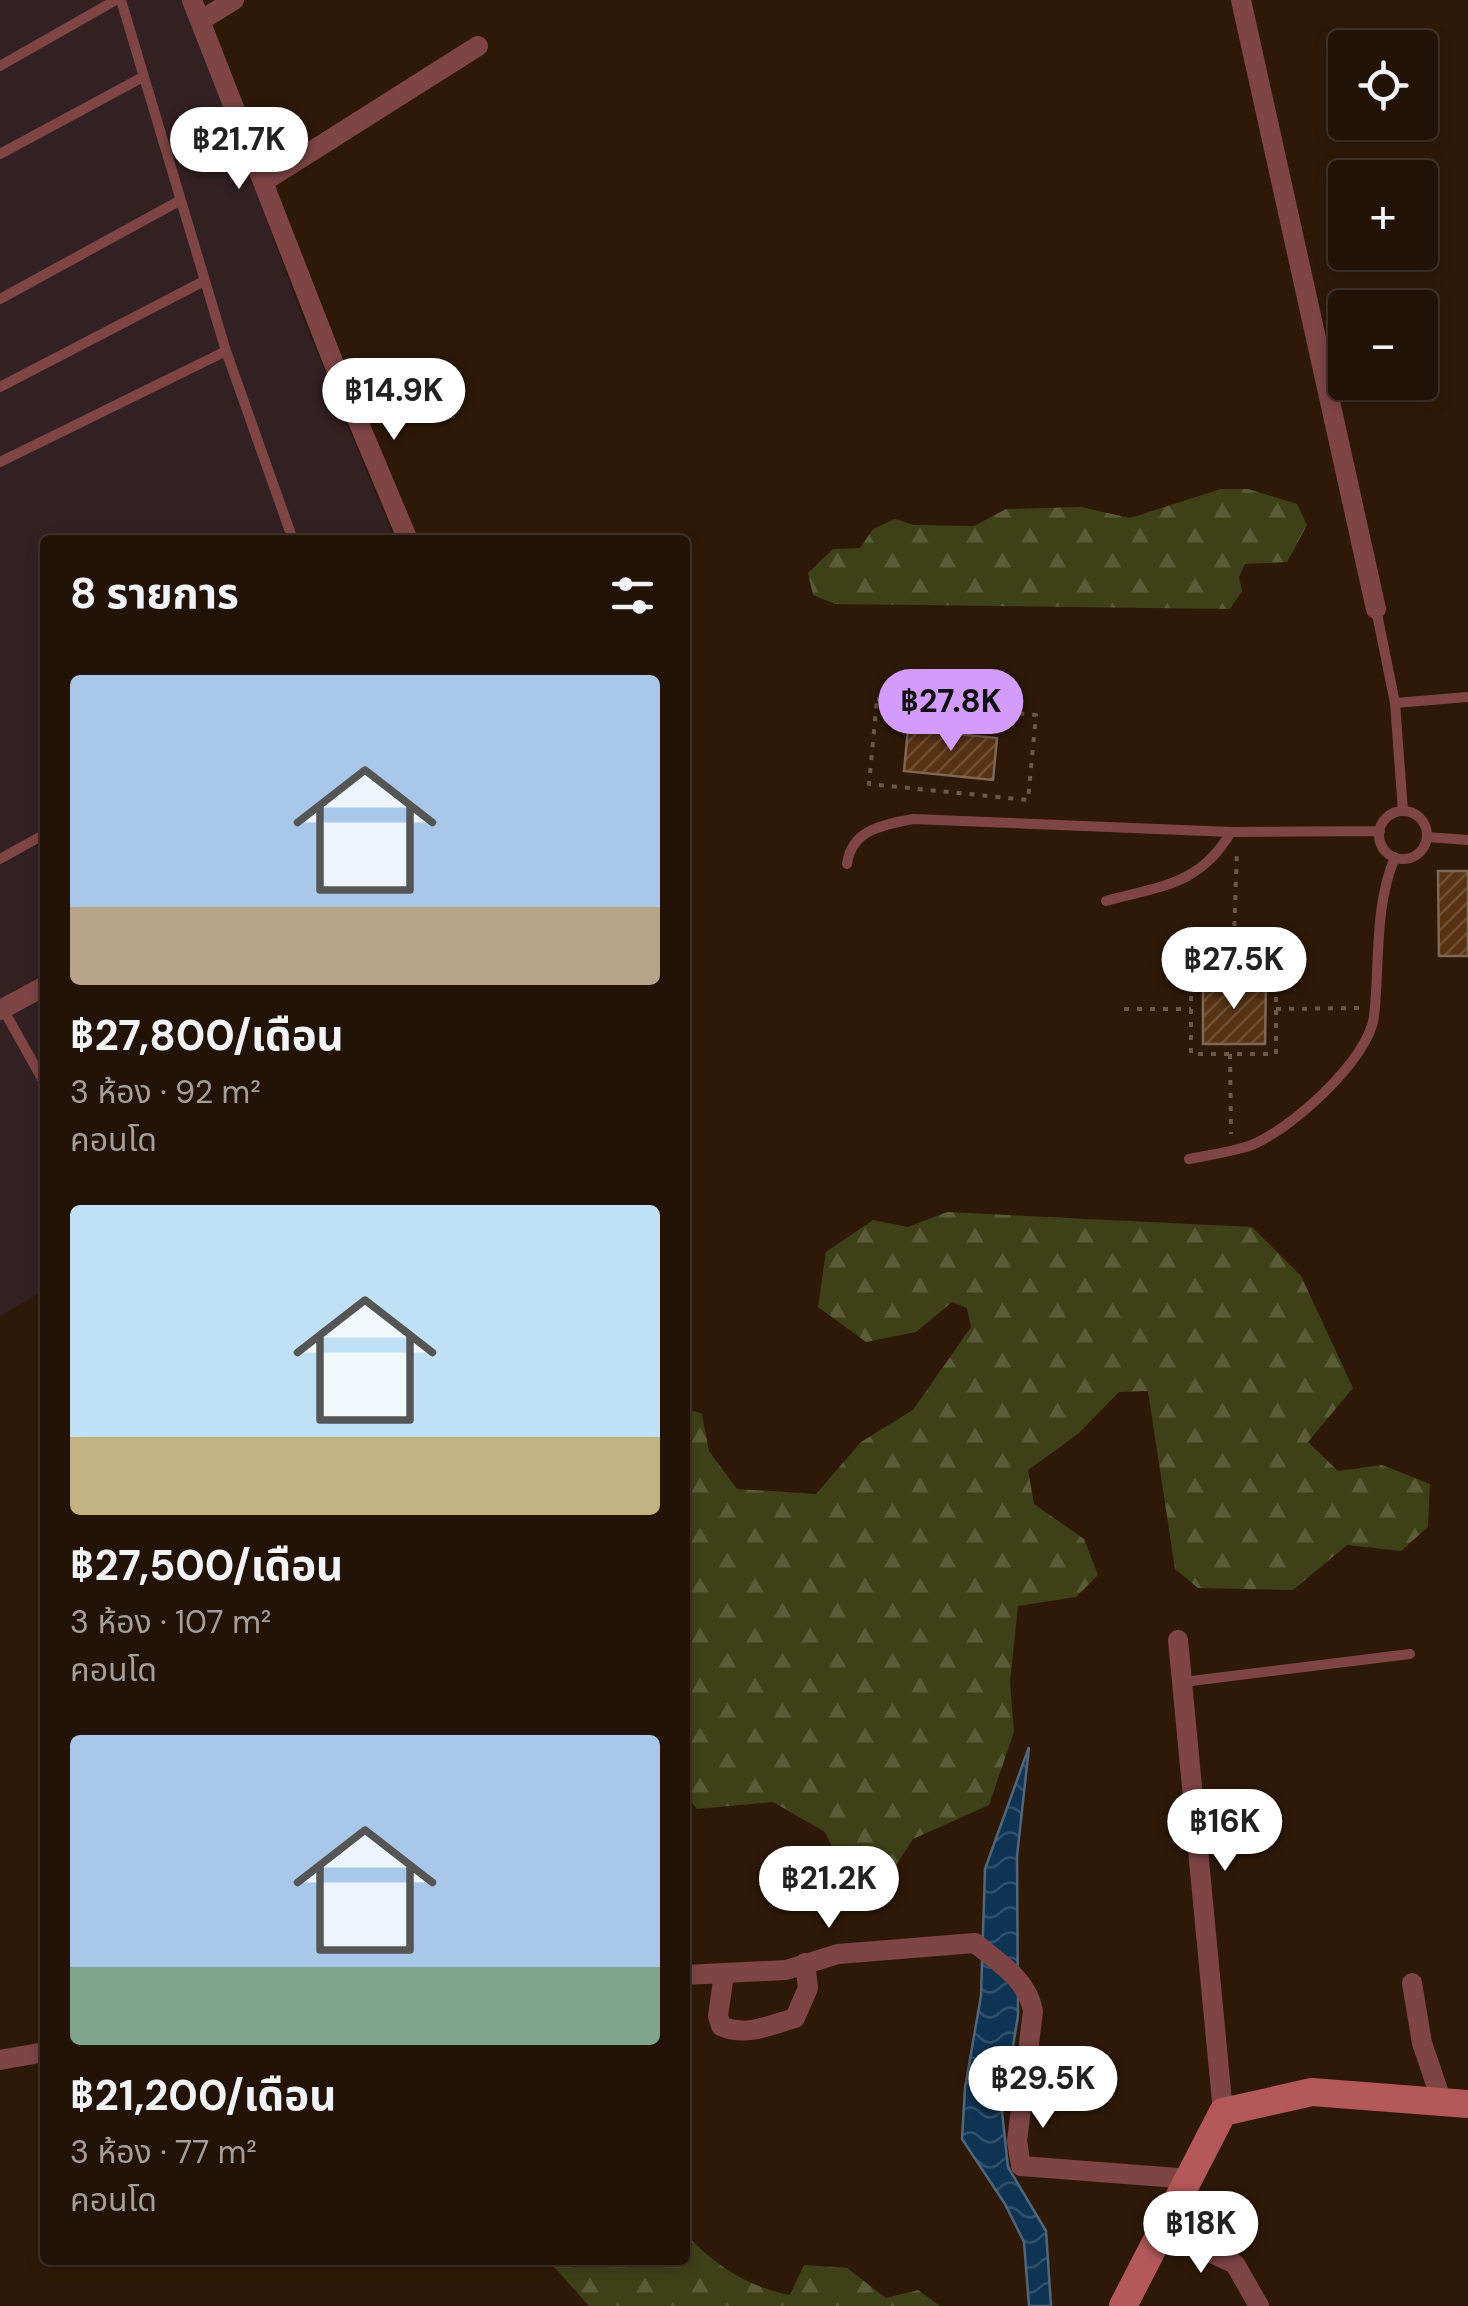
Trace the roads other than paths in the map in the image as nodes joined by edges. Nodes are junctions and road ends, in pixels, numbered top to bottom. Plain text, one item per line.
1 (118, 0) edge
2 (192, 0) edge
3 (234, 0) edge
4 (1241, 0) edge
5 (200, 21) junction
6 (478, 46) dead end
7 (0, 66) edge
8 (141, 78) junction
9 (0, 154) edge
10 (262, 182) junction
11 (179, 201) junction
12 (204, 281) junction
13 (0, 299) edge
14 (226, 351) junction
15 (0, 387) edge
16 (0, 462) edge
17 (291, 535) edge
18 (406, 535) edge
19 (1376, 610) joint
20 (1468, 697) edge
21 (1394, 703) junction
22 (1403, 811) junction
23 (1380, 831) junction
24 (1234, 832) junction
25 (40, 837) edge
26 (1427, 838) junction
27 (1468, 840) edge
28 (1395, 858) junction
29 (0, 859) edge
30 (847, 864) dead end
31 (1106, 901) dead end
32 (40, 989) edge
33 (2, 1010) edge
34 (40, 1075) edge
35 (1189, 1160) dead end
36 (1178, 1640) dead end
37 (1410, 1654) dead end
38 (1182, 1683) junction
39 (806, 1963) junction
40 (724, 1974) junction
41 (690, 1975) edge
42 (1412, 1983) dead end
43 (40, 2053) edge
44 (0, 2060) edge
45 (1455, 2103) edge
46 (1223, 2112) junction
47 (1190, 2179) junction
48 (1162, 2230) junction
49 (1123, 2306) edge
50 (1258, 2306) edge

1 - 7 lane
1 - 8 lane
2 - 5 street
3 - 5 street
4 - 19 street
5 - 10 street
6 - 10 street
8 - 9 lane
8 - 11 lane
10 - 18 street
11 - 12 lane
11 - 13 lane
12 - 14 lane
12 - 15 lane
14 - 16 lane
14 - 17 lane
19 - 21 lane
20 - 21 lane
21 - 22 lane
22 - 23 lane
22 - 26 lane
23 - 24 lane
23 - 28 lane
24 - 30 lane
24 - 31 lane
25 - 29 lane
26 - 27 lane
26 - 28 lane
28 - 35 lane
32 - 33 street
33 - 34 lane
36 - 38 street
37 - 38 lane
38 - 46 street
39 - 40 street
39 - 40 street
39 - 47 street
40 - 41 street
42 - 45 street
43 - 44 street
45 - 46 street
46 - 47 street
47 - 48 street
48 - 49 street
48 - 50 street

